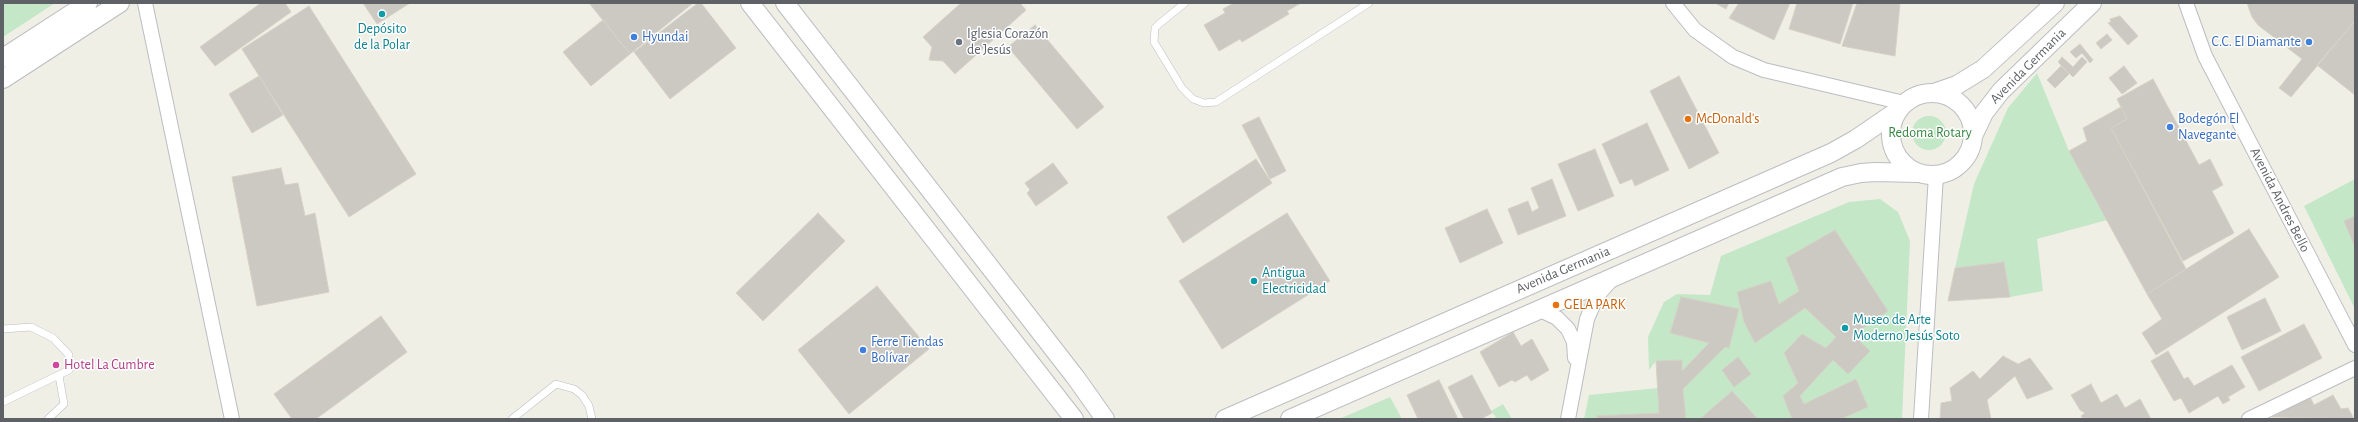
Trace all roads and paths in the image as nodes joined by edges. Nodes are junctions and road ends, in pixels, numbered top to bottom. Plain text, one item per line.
1 (88, 3) edge
2 (120, 3) edge
3 (145, 3) edge
4 (750, 3) edge
5 (785, 3) edge
6 (1185, 3) edge
7 (1369, 3) edge
8 (1673, 3) edge
9 (2055, 3) edge
10 (2092, 3) edge
11 (2186, 3) edge
12 (3, 58) edge
13 (3, 79) edge
14 (1934, 93) junction
15 (1901, 107) junction
16 (1973, 136) junction
17 (1927, 174) junction
18 (1613, 278) junction
19 (1540, 310) junction
20 (3, 329) edge
21 (2355, 345) edge
22 (2355, 368) edge
23 (1575, 375) junction
24 (59, 376) junction
25 (3, 402) edge
26 (48, 419) edge
27 (232, 419) edge
28 (512, 419) edge
29 (592, 419) edge
30 (1074, 419) edge
31 (1105, 419) edge
32 (1225, 419) edge
33 (1290, 419) edge
34 (1568, 419) edge
35 (1921, 419) edge
36 (2249, 419) edge

1 - 12 street
2 - 13 street
3 - 27 street
4 - 30 street
5 - 31 street
6 - 7 lane
8 - 15 street
9 - 14 street, Avenida Germania
10 - 16 street, Avenida Germania
11 - 21 street, Avenida Andres Bello
14 - 15 street
14 - 16 street
15 - 17 street
15 - 32 street, Avenida Germania
16 - 17 street
17 - 18 street, Avenida Germania
17 - 35 street
18 - 19 street, Avenida Germania
18 - 23 street
19 - 23 street
19 - 33 street, Avenida Germania
20 - 24 lane
22 - 36 street
23 - 34 street
24 - 25 lane
24 - 26 lane
28 - 29 lane

